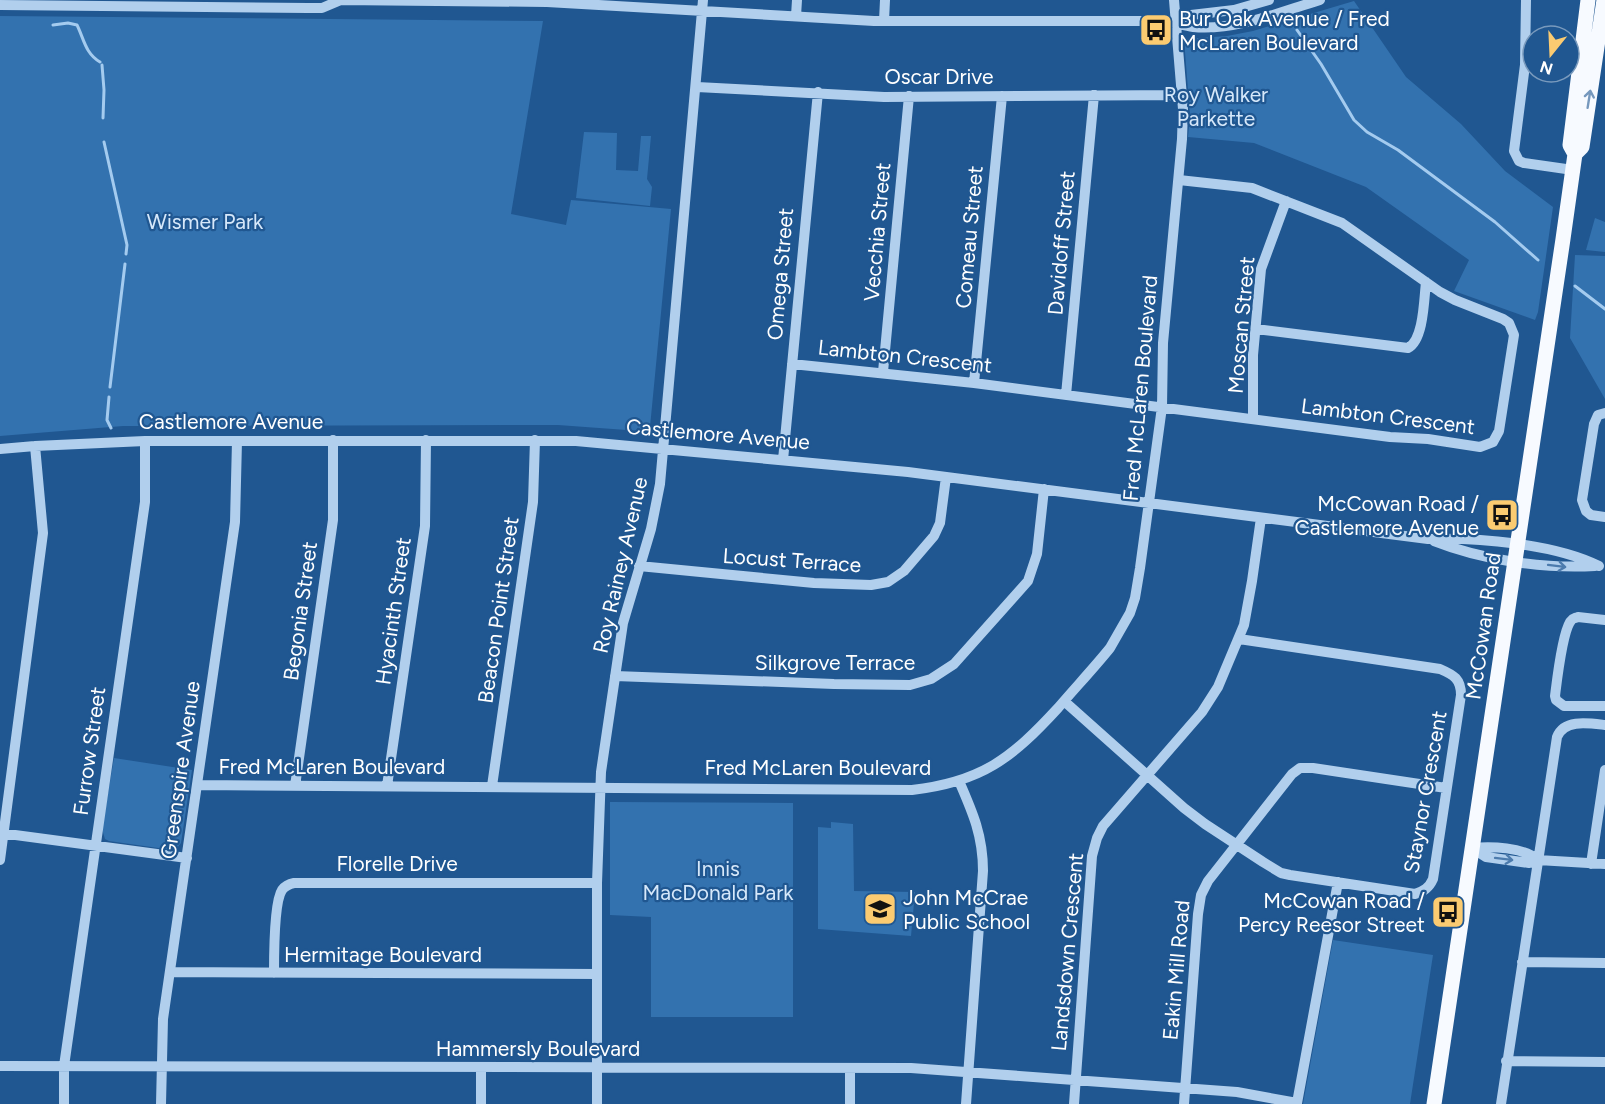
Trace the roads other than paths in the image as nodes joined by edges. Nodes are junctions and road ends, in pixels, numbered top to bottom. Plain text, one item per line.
1 (341, 0) edge
2 (798, 0) edge
3 (885, 0) edge
4 (1174, 0) edge
5 (1269, 0) edge
6 (1320, 0) edge
7 (1526, 0) edge
8 (1588, 0) edge
9 (1604, 0) edge
10 (0, 5) edge
11 (703, 5) edge
12 (796, 16) junction
13 (884, 21) junction
14 (1176, 22) junction
15 (697, 87) junction
16 (818, 92) junction
17 (1094, 95) junction
18 (1182, 95) junction
19 (909, 96) junction
20 (1002, 96) junction
21 (1575, 154) junction
22 (1573, 170) junction
23 (1179, 180) junction
24 (1286, 201) junction
25 (1426, 282) junction
26 (1256, 329) junction
27 (792, 364) junction
28 (883, 372) junction
29 (974, 383) junction
30 (1065, 394) junction
31 (1162, 407) junction
32 (1605, 413) edge
33 (1253, 419) junction
34 (333, 440) junction
35 (426, 440) junction
36 (535, 440) junction
37 (145, 441) junction
38 (237, 441) junction
39 (35, 446) junction
40 (663, 448) junction
41 (0, 449) edge
42 (783, 460) junction
43 (946, 477) junction
44 (1044, 489) junction
45 (1149, 503) junction
46 (1605, 517) edge
47 (1261, 518) junction
48 (1428, 539) junction
49 (1517, 545) junction
50 (1515, 561) junction
51 (639, 566) junction
52 (1602, 567) edge
53 (1605, 620) edge
54 (1239, 639) junction
55 (615, 676) junction
56 (1064, 701) junction
57 (1605, 706) edge
58 (1605, 725) edge
59 (1605, 770) edge
60 (1146, 776) junction
61 (959, 781) junction
62 (197, 785) junction
63 (295, 786) junction
64 (387, 786) junction
65 (492, 786) junction
66 (600, 787) junction
67 (1446, 788) junction
68 (2, 833) edge
69 (96, 844) junction
70 (1236, 845) junction
71 (1472, 848) junction
72 (186, 858) junction
73 (0, 860) edge
74 (1538, 860) junction
75 (1591, 864) junction
76 (1605, 864) edge
77 (1338, 882) junction
78 (597, 883) junction
79 (1522, 962) junction
80 (1605, 963) edge
81 (170, 972) junction
82 (274, 973) junction
83 (597, 974) junction
84 (1506, 1061) junction
85 (1605, 1062) edge
86 (0, 1066) edge
87 (64, 1066) junction
88 (161, 1066) junction
89 (481, 1067) junction
90 (597, 1068) junction
91 (850, 1069) junction
92 (968, 1073) junction
93 (1076, 1081) junction
94 (1185, 1088) junction
95 (64, 1104) edge
96 (161, 1104) edge
97 (481, 1104) edge
98 (597, 1104) edge
99 (850, 1104) edge
100 (966, 1104) edge
101 (1074, 1104) edge
102 (1184, 1104) edge
103 (1297, 1104) edge
104 (1434, 1104) edge
105 (1501, 1104) edge

1 - 10 street
1 - 11 street
2 - 12 street
3 - 13 street
4 - 14 street, Fred McLaren Boulevard
5 - 14 street
6 - 14 street
7 - 22 street
8 - 21 main road, McCowan Road
21 -> 9 main road, McCowan Road
11 - 12 street
11 - 15 street, Roy Rainey Avenue
12 - 13 street
13 - 14 street
14 - 18 street, Fred McLaren Boulevard
15 - 16 street, Oscar Drive
15 - 40 street, Roy Rainey Avenue
16 - 19 street, Oscar Drive
16 - 27 street, Omega Street
17 - 18 street, Oscar Drive
17 - 20 street, Oscar Drive
17 - 30 street, Davidoff Street
18 - 23 street, Fred McLaren Boulevard
19 - 20 street, Oscar Drive
19 - 28 street, Vecchia Street
20 - 29 street, Comeau Street
21 - 22 main road, McCowan Road
22 - 49 main road, McCowan Road
23 - 24 street, Lambton Crescent
23 - 31 street, Fred McLaren Boulevard
24 - 25 street, Lambton Crescent
24 - 26 street, Moscan Street
25 - 26 street
25 - 33 street, Lambton Crescent
26 - 33 street, Moscan Street
27 - 28 street, Lambton Crescent
27 - 42 street, Omega Street
28 - 29 street, Lambton Crescent
29 - 30 street, Lambton Crescent
30 - 31 street, Lambton Crescent
31 - 33 street, Lambton Crescent
31 - 45 street, Fred McLaren Boulevard
32 - 46 street
34 - 35 street, Castlemore Avenue
34 - 38 street, Castlemore Avenue
34 - 63 street, Begonia Street
35 - 36 street, Castlemore Avenue
35 - 64 street, Hyacinth Street
36 - 40 street, Castlemore Avenue
36 - 65 street, Beacon Point Street
37 - 38 street, Castlemore Avenue
37 - 39 street, Castlemore Avenue
37 - 69 street, Furrow Street
38 - 62 street, Greenspire Avenue
39 - 41 street, Castlemore Avenue
39 - 68 street
40 - 42 street, Castlemore Avenue
40 - 51 street, Roy Rainey Avenue
42 - 43 street, Castlemore Avenue
43 - 44 street, Castlemore Avenue
43 - 51 street, Locust Terrace
44 - 45 street, Castlemore Avenue
44 - 55 street, Silkgrove Terrace
45 - 47 street, Castlemore Avenue
45 - 56 street, Fred McLaren Boulevard
47 - 48 street, Castlemore Avenue
47 - 54 street, Landsdown Crescent
48 - 49 street, Castlemore Avenue
48 - 50 street, Castlemore Avenue
49 - 50 main road, McCowan Road
49 - 52 street, Castlemore Avenue
50 -> 52 street, Castlemore Avenue
50 - 71 main road, McCowan Road
51 - 55 street, Roy Rainey Avenue
53 - 57 street
54 - 60 street, Landsdown Crescent
54 - 67 street, Staynor Crescent
55 - 66 street, Roy Rainey Avenue
56 - 60 street, Staynor Crescent
56 - 61 street, Fred McLaren Boulevard
58 - 74 street
59 - 75 street
60 - 70 street, Staynor Crescent
60 - 93 street, Landsdown Crescent
61 - 66 street, Fred McLaren Boulevard
61 - 92 street
62 - 63 street, Fred McLaren Boulevard
62 - 72 street, Greenspire Avenue
63 - 64 street, Fred McLaren Boulevard
64 - 65 street, Fred McLaren Boulevard
65 - 66 street, Fred McLaren Boulevard
66 - 78 street, Roy Rainey Avenue
67 - 70 street, Eakin Mill Road
67 - 77 street, Staynor Crescent
68 - 69 street
68 - 73 street
69 - 72 street
69 - 87 street, Furrow Street
70 - 77 street, Staynor Crescent
70 - 94 street, Eakin Mill Road
71 - 74 street
71 - 104 main road, McCowan Road
72 - 81 street, Greenspire Avenue
74 - 75 street
74 - 79 street
75 - 76 street
77 - 103 street, Landsdown Crescent
78 - 82 street, Florelle Drive
78 - 83 street, Roy Rainey Avenue
79 - 80 street
79 - 84 street
81 - 82 street, Hermitage Boulevard
81 - 88 street, Greenspire Avenue
82 - 83 street, Hermitage Boulevard
83 - 90 street, Roy Rainey Avenue
84 - 85 street
84 - 105 street
86 - 87 street, Hammersly Boulevard
87 - 88 street, Hammersly Boulevard
87 - 95 street, Furrow Street
88 - 89 street, Hammersly Boulevard
88 - 96 street, Greenspire Avenue
89 - 90 street, Hammersly Boulevard
89 - 97 street
90 - 91 street, Hammersly Boulevard
90 - 98 street, Roy Rainey Avenue
91 - 92 street, Hammersly Boulevard
91 - 99 street
92 - 93 street, Hammersly Boulevard
92 - 100 street
93 - 94 street, Landsdown Crescent
93 - 101 street, Landsdown Crescent
94 - 102 street, Eakin Mill Road
94 - 103 street, Landsdown Crescent

